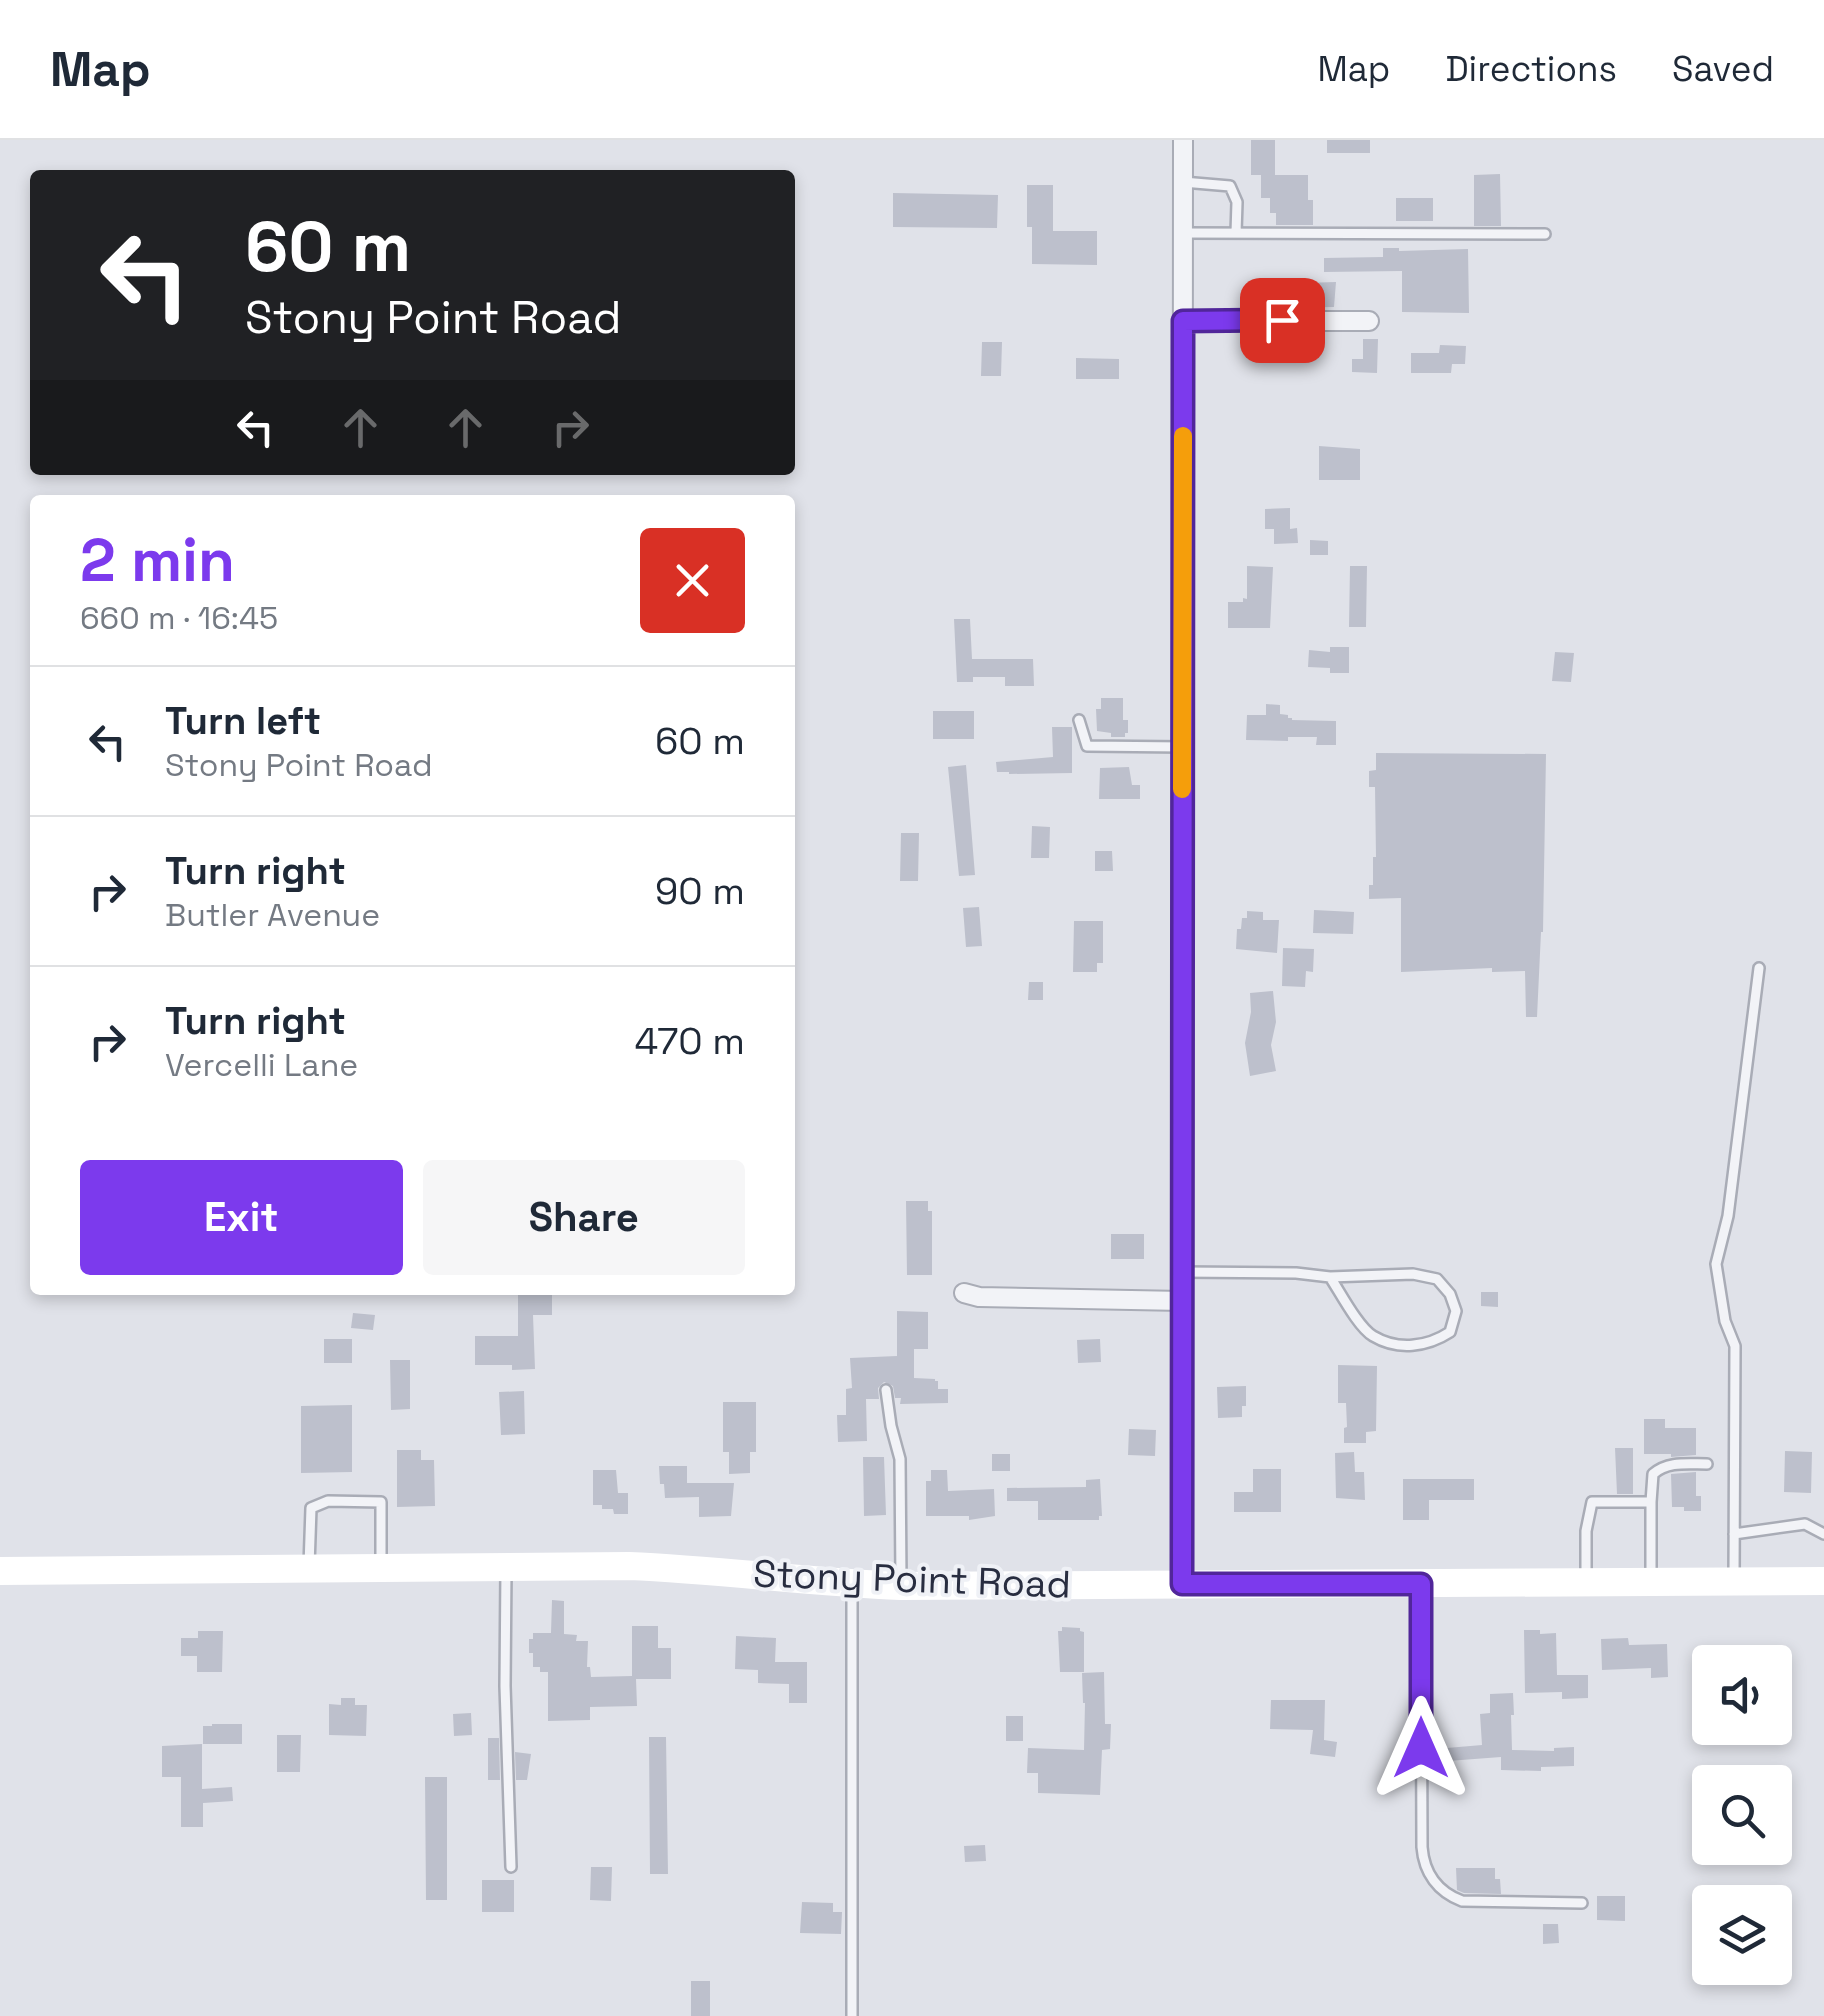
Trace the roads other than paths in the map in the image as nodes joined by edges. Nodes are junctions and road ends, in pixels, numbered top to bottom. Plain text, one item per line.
1 (1183, 140) edge
2 (1183, 182) junction
3 (1183, 232) junction
4 (1236, 233) junction
5 (1545, 234) dead end
6 (1183, 321) junction
7 (1369, 321) dead end
8 (1078, 720) dead end
9 (1182, 746) junction
10 (1759, 968) dead end
11 (1182, 1272) junction
12 (1330, 1277) junction
13 (964, 1292) dead end
14 (1182, 1301) junction
15 (886, 1390) dead end
16 (1706, 1464) dead end
17 (1651, 1502) junction
18 (1734, 1534) junction
19 (1824, 1534) edge
20 (506, 1566) junction
21 (381, 1568) junction
22 (309, 1569) junction
23 (0, 1571) edge
24 (1586, 1581) junction
25 (1734, 1581) junction
26 (1824, 1581) edge
27 (1651, 1582) junction
28 (852, 1584) junction
29 (1182, 1584) junction
30 (1421, 1584) junction
31 (901, 1586) junction
32 (511, 1868) dead end
33 (1582, 1903) dead end
34 (852, 2016) edge

1 - 2 street
2 - 3 street
2 - 4 lane
3 - 4 lane
3 - 6 street
4 - 5 lane
6 - 7 street
6 - 9 street
8 - 9 lane
9 - 11 street
10 - 18 lane
11 - 12 lane
11 - 14 street
12 - 12 lane
13 - 14 street
14 - 29 street
15 - 31 lane
16 - 17 lane
17 - 24 lane
17 - 27 lane
18 - 19 lane
18 - 25 lane
20 - 21 main road, Stony Point Road
20 - 28 main road, Stony Point Road
20 - 32 lane
21 - 22 main road, Stony Point Road
21 - 22 lane
22 - 23 main road, Stony Point Road
24 - 27 main road, Stony Point Road
24 - 30 main road, Stony Point Road
25 - 26 main road, Stony Point Road
25 - 27 main road, Stony Point Road
28 - 31 main road, Stony Point Road
28 - 34 lane
29 - 30 main road, Stony Point Road
29 - 31 main road, Stony Point Road
30 - 33 lane

